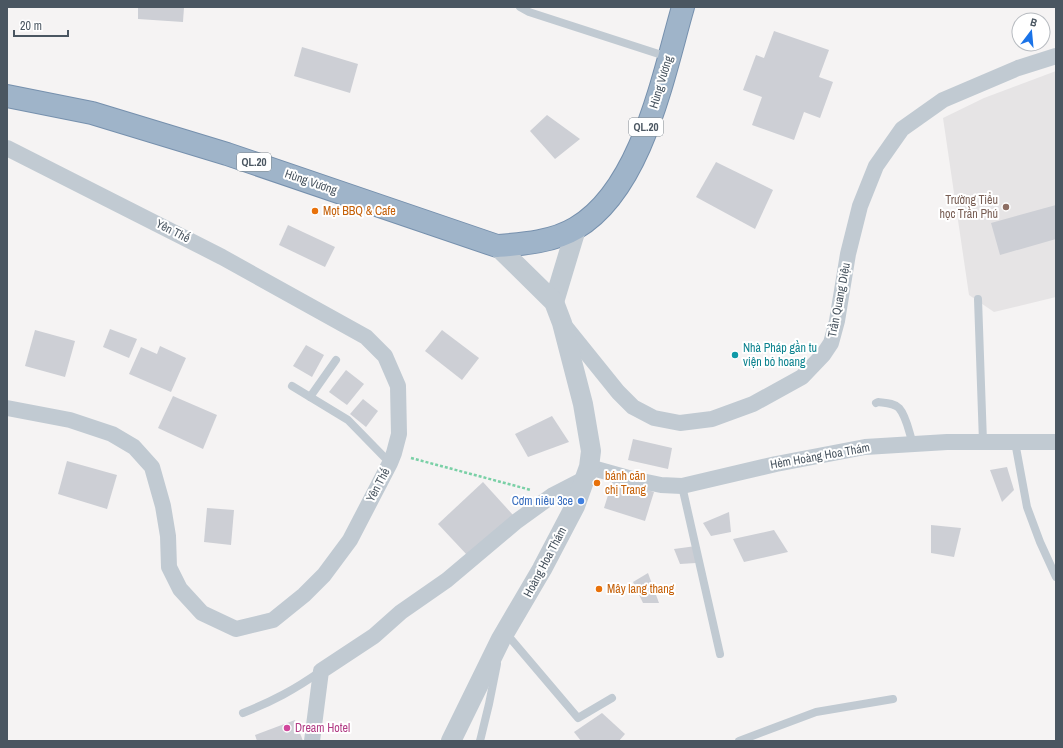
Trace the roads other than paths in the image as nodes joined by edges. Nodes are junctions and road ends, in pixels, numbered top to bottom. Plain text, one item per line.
1 (520, 7) edge
2 (683, 7) edge
3 (1056, 56) edge
4 (668, 57) junction
5 (7, 96) edge
6 (7, 148) edge
7 (576, 228) junction
8 (497, 246) junction
9 (978, 299) dead end
10 (554, 302) junction
11 (562, 323) junction
12 (336, 360) dead end
13 (292, 386) dead end
14 (310, 397) junction
15 (876, 403) dead end
16 (7, 408) edge
17 (983, 442) junction
18 (1015, 442) junction
19 (1056, 442) edge
20 (913, 444) junction
21 (392, 458) junction
22 (588, 472) junction
23 (682, 486) junction
24 (1056, 577) edge
25 (503, 636) junction
26 (720, 654) dead end
27 (320, 671) junction
28 (612, 698) dead end
29 (892, 699) dead end
30 (243, 713) dead end
31 (312, 741) edge
32 (450, 741) edge
33 (480, 741) edge
34 (740, 741) edge

1 - 4 lane
2 - 4 highway, Hùng Vương / QL.20
3 - 11 street, Trần Quang Diệu
4 - 7 highway, Hùng Vương / QL.20
5 - 8 highway, Hùng Vương / QL.20
6 - 21 street, Yên Thế
7 - 8 highway, Hùng Vương
7 - 10 street
8 - 10 street
9 - 17 lane
10 - 11 street, Hoàng Hoa Thám
11 - 22 street, Hoàng Hoa Thám
12 - 14 lane
13 - 14 lane
14 - 21 lane
15 - 20 lane
16 - 21 street, Yên Thế
17 - 18 street, Hẻm Hoàng Hoa Thám
17 - 20 street, Hẻm Hoàng Hoa Thám
18 - 19 street, Hẻm Hoàng Hoa Thám
18 - 24 lane
20 - 23 street, Hẻm Hoàng Hoa Thám
22 - 23 street, Hẻm Hoàng Hoa Thám
22 - 25 street, Hoàng Hoa Thám
22 - 27 street
23 - 26 lane
25 - 28 lane
25 - 32 street, Hoàng Hoa Thám
25 - 33 lane
27 - 30 lane
27 - 31 street
29 - 34 lane

